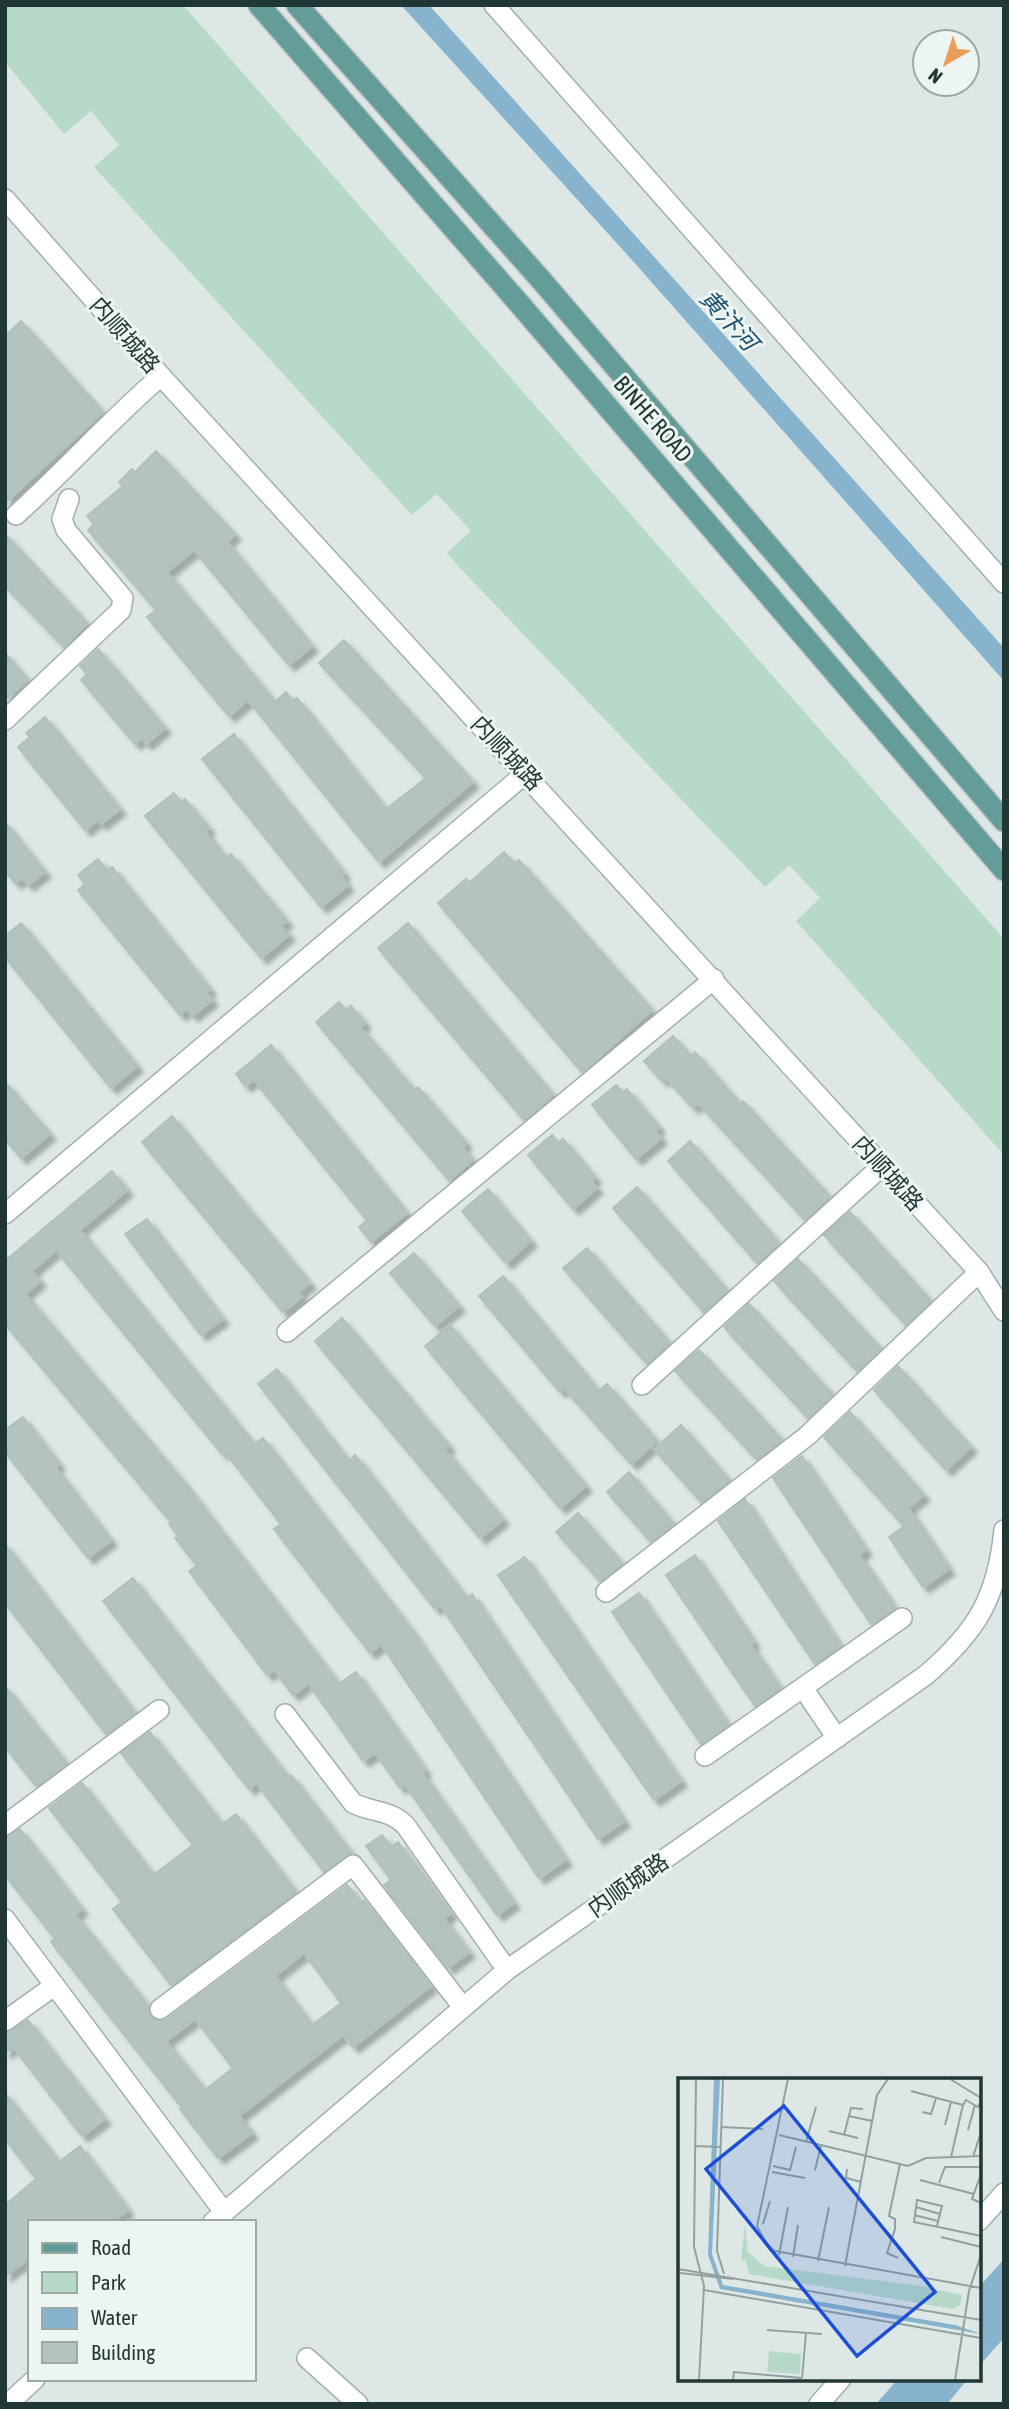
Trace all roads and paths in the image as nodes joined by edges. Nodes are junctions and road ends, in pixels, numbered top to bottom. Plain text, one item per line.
1 (259, 5) edge
2 (297, 5) edge
3 (494, 5) edge
4 (5, 198) edge
5 (161, 376) junction
6 (69, 499) dead end
7 (16, 515) dead end
8 (1004, 583) edge
9 (5, 720) edge
10 (526, 773) junction
11 (1004, 821) edge
12 (1004, 870) edge
13 (714, 979) junction
14 (881, 1166) junction
15 (5, 1214) edge
16 (979, 1272) junction
17 (1004, 1311) edge
18 (287, 1332) dead end
19 (642, 1385) dead end
20 (1004, 1530) edge
21 (606, 1592) dead end
22 (902, 1618) dead end
23 (803, 1688) junction
24 (159, 1710) dead end
25 (285, 1714) dead end
26 (837, 1738) junction
27 (705, 1756) dead end
28 (5, 1825) edge
29 (5, 1919) edge
30 (507, 1970) junction
31 (54, 1986) junction
32 (462, 2007) junction
33 (160, 2008) dead end
34 (5, 2021) edge
35 (1004, 2193) edge
36 (219, 2217) edge
37 (981, 2219) edge
38 (307, 2358) dead end
39 (33, 2381) edge
40 (839, 2381) edge
41 (8, 2404) edge
42 (358, 2404) edge
43 (819, 2404) edge

1 - 12 main road, BINHE ROAD
2 - 11 main road, BINHE ROAD
3 - 8 street
4 - 5 street, 内顺城路
5 - 7 street
5 - 10 street, 内顺城路
6 - 9 street
10 - 13 street, 内顺城路
10 - 15 street
13 - 14 street, 内顺城路
13 - 18 street
14 - 16 street, 内顺城路
14 - 19 street
16 - 17 street, 内顺城路
16 - 21 street
20 - 26 street, 内顺城路
22 - 23 street
23 - 26 street
23 - 27 street
24 - 28 street
25 - 30 street
26 - 30 street, 内顺城路
29 - 31 street
30 - 32 street, 内顺城路
31 - 34 street
31 - 36 street
32 - 33 street
32 - 36 street, 内顺城路
35 - 37 street
38 - 42 street
39 - 41 street
40 - 43 street

